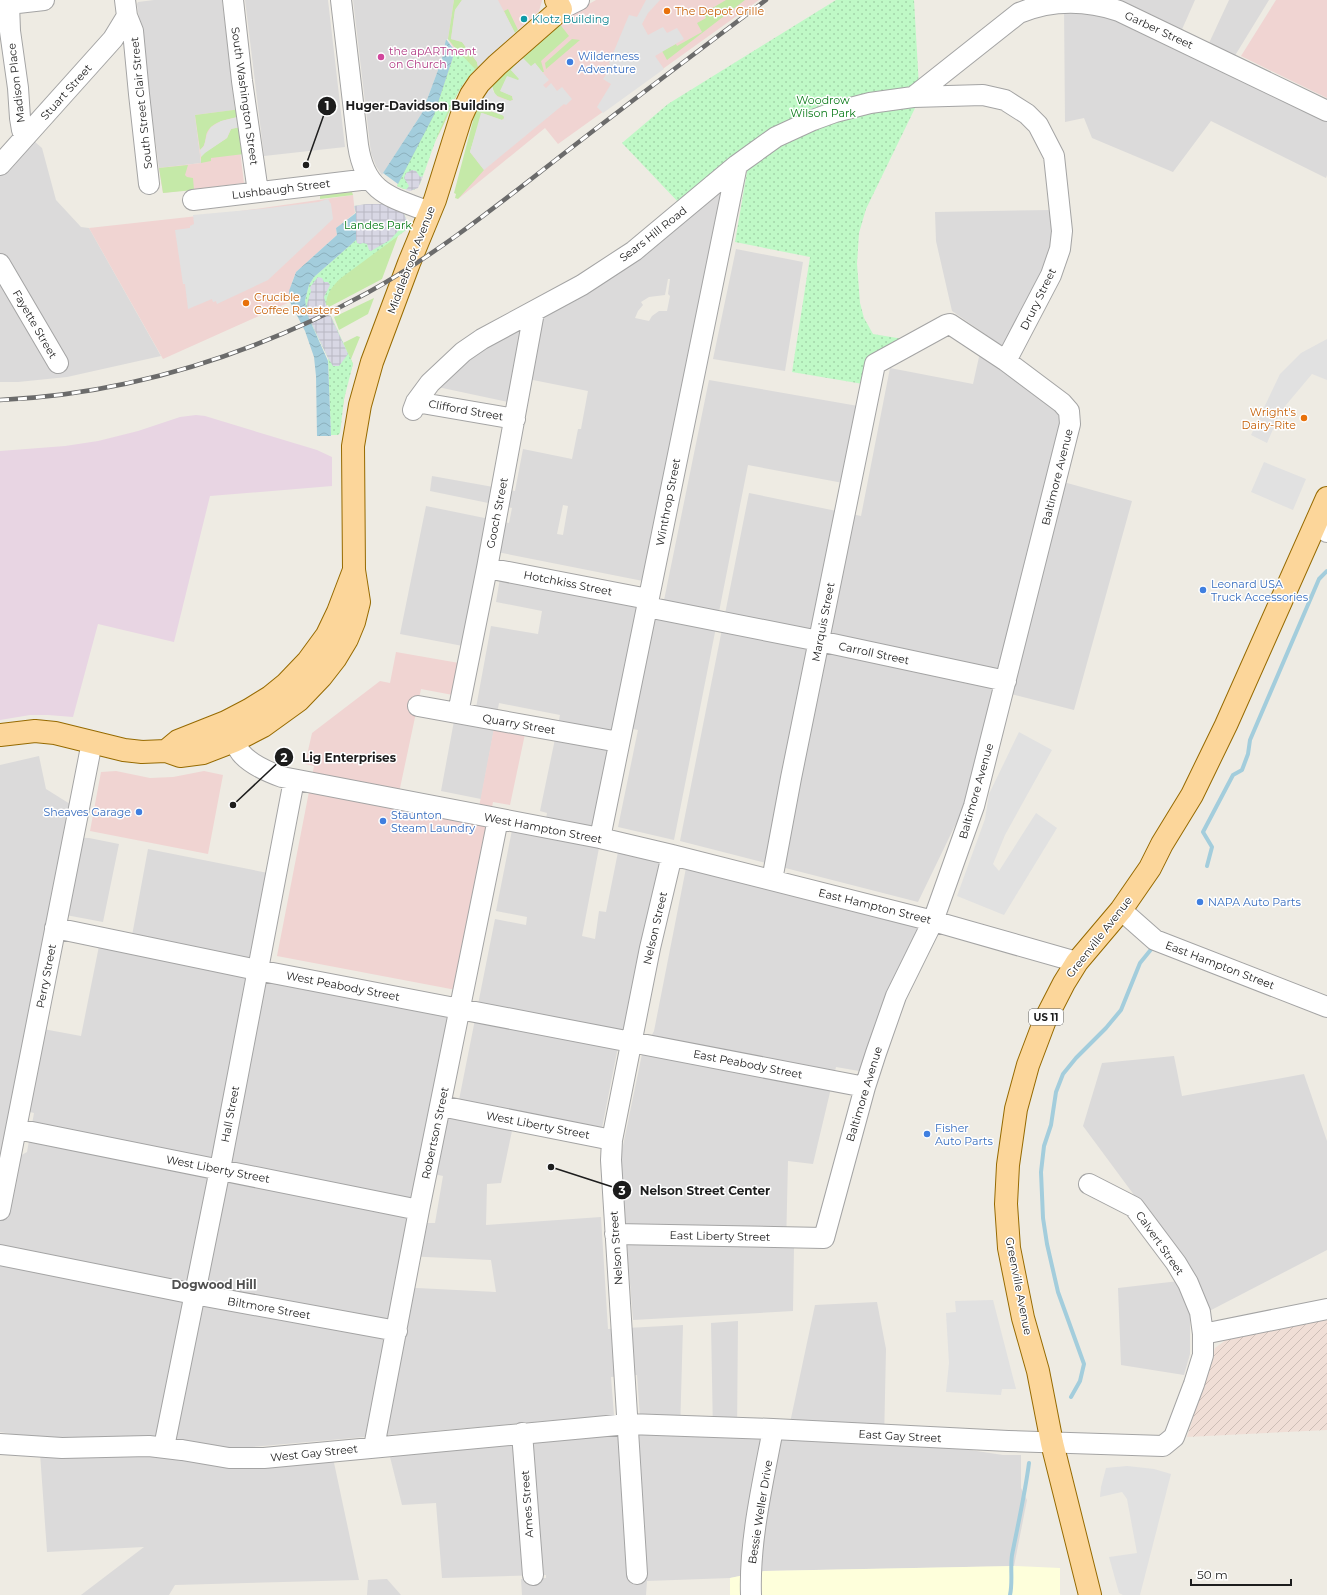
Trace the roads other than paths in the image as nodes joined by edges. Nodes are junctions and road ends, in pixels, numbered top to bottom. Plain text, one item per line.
1 (41, 0) edge
2 (44, 0) edge
3 (233, 0) edge
4 (341, 0) edge
5 (565, 3) edge
6 (4, 5) edge
7 (126, 8) edge
8 (913, 97) junction
9 (1327, 111) edge
10 (27, 135) junction
11 (0, 165) edge
12 (737, 165) junction
13 (369, 179) junction
14 (149, 184) dead end
15 (258, 192) junction
16 (193, 200) dead end
17 (430, 212) junction
18 (0, 264) edge
19 (534, 312) junction
20 (1006, 361) junction
21 (58, 363) dead end
22 (415, 406) joint
23 (515, 419) junction
24 (1327, 498) edge
25 (1323, 527) edge
26 (487, 568) junction
27 (648, 603) junction
28 (819, 641) junction
29 (1006, 681) junction
30 (418, 706) dead end
31 (458, 713) junction
32 (230, 731) junction
33 (0, 735) edge
34 (92, 742) junction
35 (620, 742) junction
36 (294, 780) junction
37 (498, 819) junction
38 (600, 838) junction
39 (672, 855) junction
40 (772, 880) junction
41 (1120, 910) junction
42 (934, 921) junction
43 (55, 928) junction
44 (1077, 962) junction
45 (257, 970) junction
46 (1327, 1007) edge
47 (460, 1009) junction
48 (632, 1041) junction
49 (865, 1087) junction
50 (441, 1106) junction
51 (17, 1129) junction
52 (612, 1140) junction
53 (6, 1157) edge
54 (220, 1169) junction
55 (1089, 1184) dead end
56 (0, 1210) edge
57 (420, 1210) junction
58 (615, 1234) junction
59 (824, 1238) joint
60 (0, 1255) edge
61 (194, 1294) junction
62 (1327, 1309) edge
63 (397, 1331) junction
64 (1203, 1334) junction
65 (628, 1424) junction
66 (773, 1429) junction
67 (522, 1433) junction
68 (1170, 1440) joint
69 (1052, 1443) junction
70 (0, 1444) edge
71 (374, 1446) junction
72 (164, 1447) junction
73 (637, 1574) dead end
74 (533, 1575) dead end
75 (751, 1595) edge
76 (1090, 1595) edge

1 - 2 street
1 - 6 street
3 - 15 street, South Washington Street
4 - 13 street
5 - 17 main road, Middlebrook Avenue
6 - 10 street, Madison Place
7 - 10 street, Stuart Street
7 - 14 street, South Street Clair Street
8 - 9 street, Garber Street
8 - 12 street, Sears Hill Road
8 - 20 street, Drury Street
10 - 11 street, Stuart Street
12 - 19 street, Sears Hill Road
12 - 27 street, Winthrop Street
13 - 15 street, Lushbaugh Street
13 - 17 street
15 - 16 street, Lushbaugh Street
17 - 32 main road, Middlebrook Avenue
18 - 21 street, Fayette Street
19 - 22 street, Sears Hill Road
19 - 23 street, Gooch Street
20 - 28 street, Marquis Street
20 - 29 street, Baltimore Avenue
22 - 23 street, Clifford Street
23 - 26 street, Gooch Street
24 - 25 main road, Greenville Avenue / US 11
25 - 41 main road, Greenville Avenue / US 11
26 - 27 street, Hotchkiss Street
26 - 31 street, Gooch Street
27 - 28 street, Carroll Street
27 - 35 street, Winthrop Street
28 - 29 street, Carroll Street
28 - 40 street, Marquis Street
29 - 42 street, Baltimore Avenue
30 - 31 street, Quarry Street
31 - 35 street, Quarry Street
32 - 34 main road, Middlebrook Avenue
32 - 36 street, West Hampton Street
33 - 34 main road, Middlebrook Avenue
34 - 43 street, Perry Street
35 - 38 street, Winthrop Street
36 - 37 street, West Hampton Street
36 - 45 street, Hall Street
37 - 38 street, West Hampton Street
37 - 47 street, Robertson Street
38 - 39 street, West Hampton Street
39 - 40 street, East Hampton Street
39 - 48 street, Nelson Street
40 - 42 street, East Hampton Street
41 - 44 main road, Greenville Avenue / US 11
41 - 46 street, East Hampton Street
42 - 44 street, East Hampton Street
42 - 49 street, Baltimore Avenue
43 - 45 street, West Peabody Street
43 - 51 street, Perry Street
44 - 69 main road, Greenville Avenue / US 11
45 - 47 street, West Peabody Street
45 - 54 street, Hall Street
47 - 48 street, West Peabody Street
47 - 50 street, Robertson Street
48 - 49 street, East Peabody Street
48 - 52 street, Nelson Street
49 - 59 street, Baltimore Avenue
50 - 52 street, West Liberty Street
50 - 57 street, Robertson Street
51 - 53 street, Perry Street
51 - 54 street, West Liberty Street
52 - 58 street, Nelson Street
53 - 56 street, Perry Street
54 - 57 street, West Liberty Street
54 - 61 street, Hall Street
55 - 64 street, Calvert Street
57 - 63 street, Robertson Street
58 - 59 street, East Liberty Street
58 - 65 street, Nelson Street
60 - 61 street, Biltmore Street
61 - 63 street, Biltmore Street
61 - 72 street, Hall Street
62 - 64 street
63 - 71 street, Robertson Street
64 - 68 street, Calvert Street
65 - 66 street, East Gay Street
65 - 67 street, West Gay Street
65 - 73 street, Nelson Street
66 - 69 street, East Gay Street
66 - 75 street, Bessie Weller Drive
67 - 71 street, West Gay Street
67 - 74 street, Ames Street
68 - 69 street, East Gay Street
69 - 76 main road, Greenville Avenue / US 11
70 - 72 street, West Gay Street
71 - 72 street, West Gay Street

